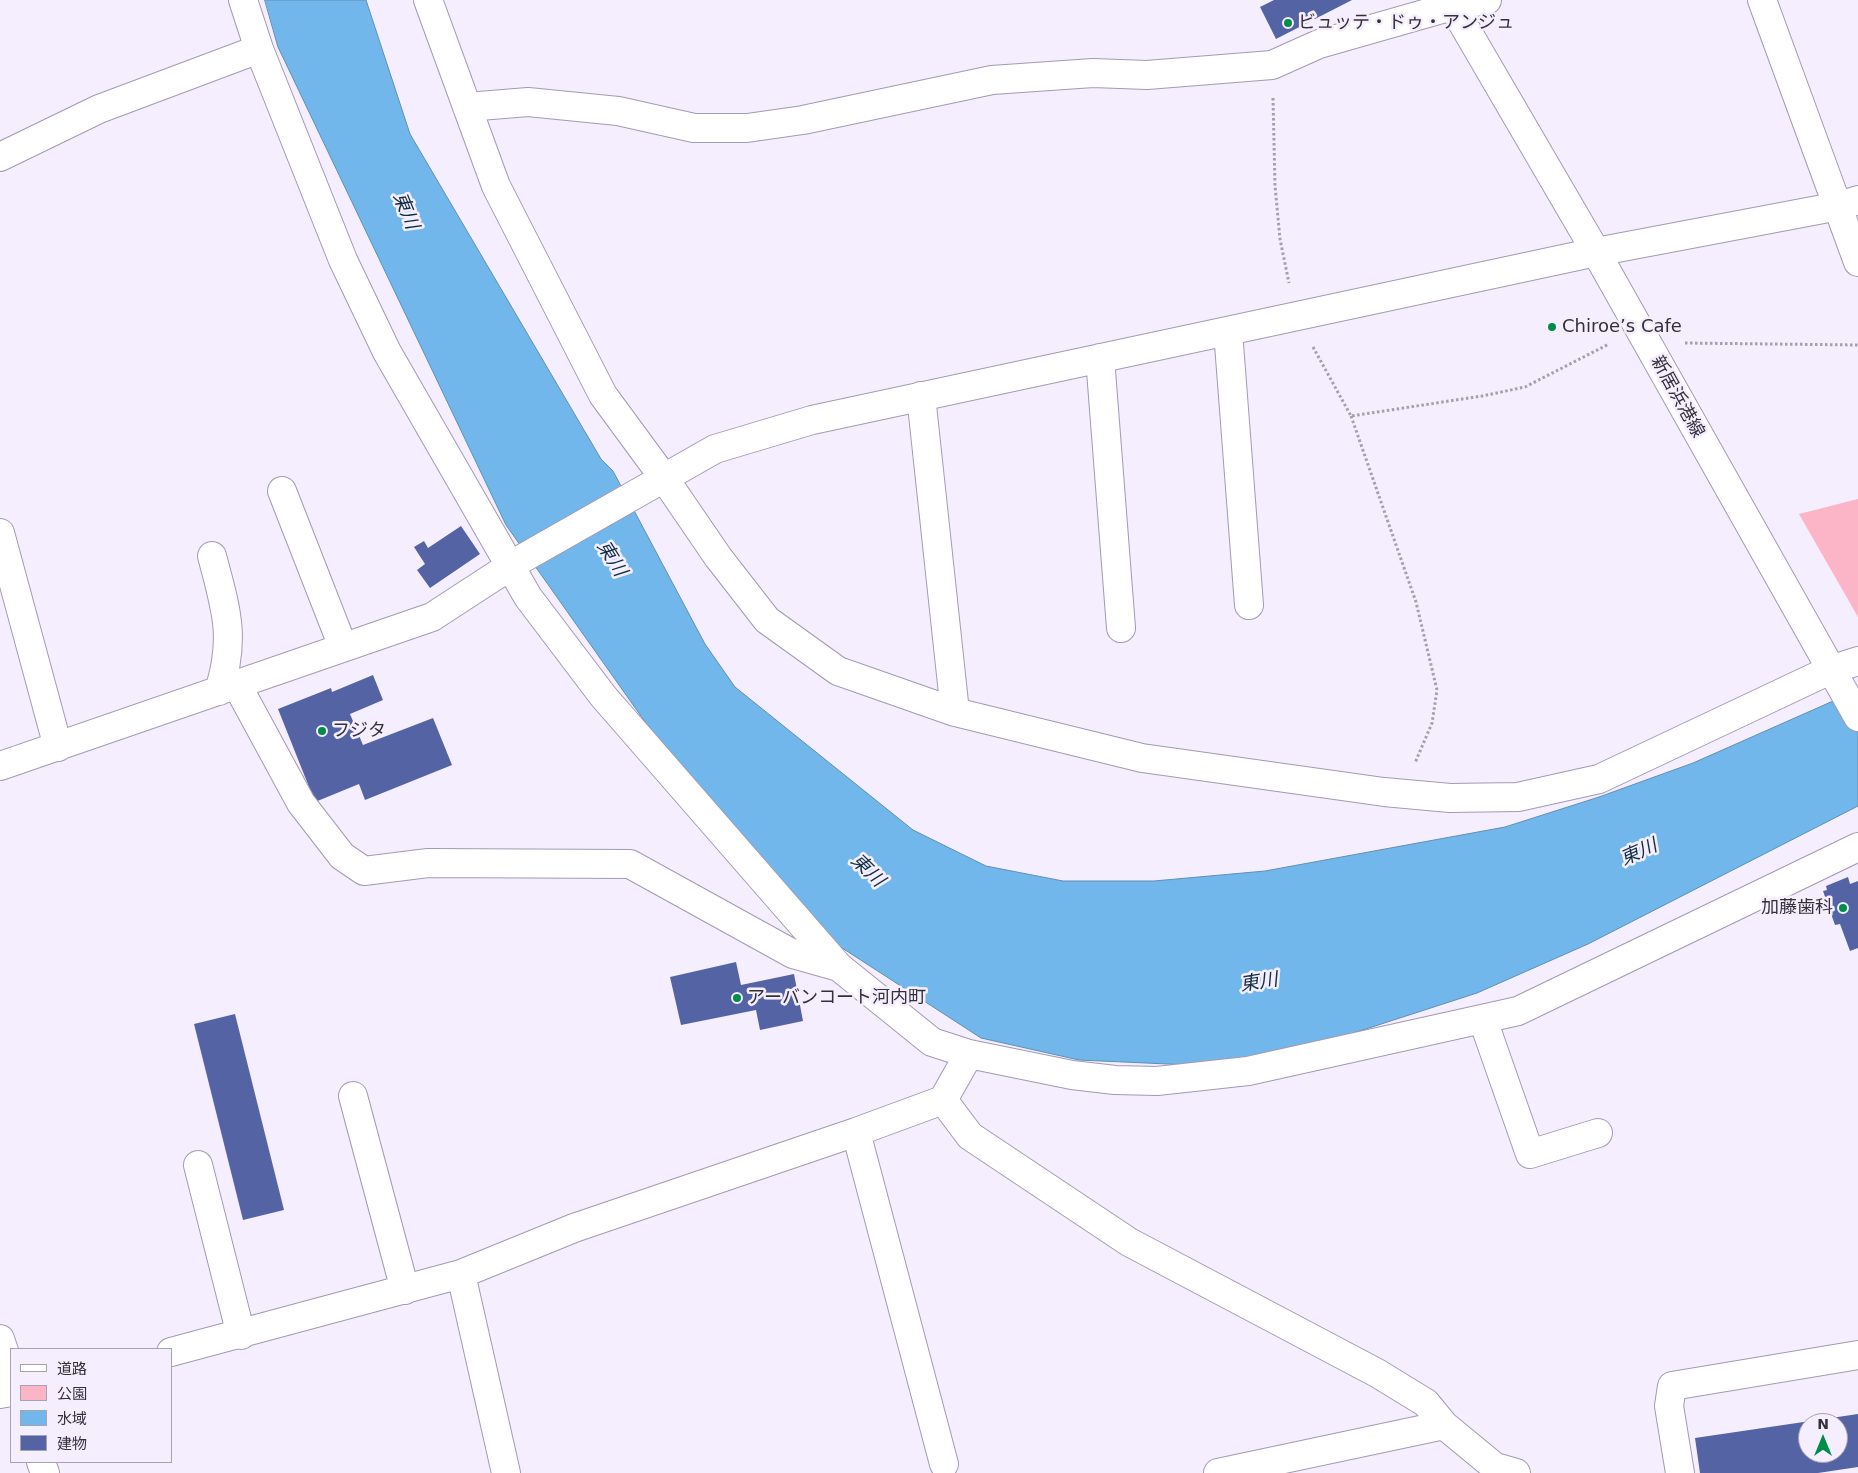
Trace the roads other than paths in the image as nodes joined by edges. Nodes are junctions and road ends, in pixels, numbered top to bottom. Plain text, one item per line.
1 (243, 0) edge
2 (428, 0) edge
3 (1487, 0) edge
4 (1762, 0) edge
5 (1450, 3) edge
6 (259, 49) junction
7 (467, 107) junction
8 (0, 157) edge
9 (1849, 203) edge
10 (1596, 252) junction
11 (1858, 262) edge
12 (1228, 331) junction
13 (1100, 358) junction
14 (921, 396) junction
15 (663, 478) junction
16 (282, 491) dead end
17 (0, 533) edge
18 (212, 556) dead end
19 (514, 563) junction
20 (1249, 605) dead end
21 (1121, 628) dead end
22 (344, 647) junction
23 (1858, 661) edge
24 (1832, 672) junction
25 (228, 688) junction
26 (955, 712) junction
27 (1858, 717) edge
28 (58, 747) junction
29 (0, 766) edge
30 (1858, 847) edge
31 (839, 967) junction
32 (1483, 1020) junction
33 (969, 1054) junction
34 (353, 1096) dead end
35 (942, 1100) junction
36 (856, 1132) junction
37 (1598, 1133) dead end
38 (198, 1165) dead end
39 (461, 1274) junction
40 (405, 1290) junction
41 (241, 1335) junction
42 (0, 1339) edge
43 (172, 1352) edge
44 (1858, 1355) edge
45 (10, 1369) edge
46 (1444, 1425) junction
47 (944, 1464) dead end
48 (1501, 1471) edge
49 (506, 1473) edge
50 (1218, 1473) edge
51 (1680, 1473) edge

1 - 6 street
2 - 7 street
3 - 5 street
4 - 9 street
5 - 7 street
5 - 10 street, 新居浜港線
6 - 8 street
6 - 19 street
7 - 15 street
9 - 10 street
9 - 11 street
10 - 12 street
10 - 24 street, 新居浜港線
12 - 13 street
12 - 20 street
13 - 14 street
13 - 21 street
14 - 15 street
14 - 26 street
15 - 19 street
15 - 26 street
16 - 22 street
17 - 28 street
18 - 25 street
19 - 22 street
19 - 31 street
22 - 25 street
23 - 24 street
24 - 26 street
24 - 27 street, 新居浜港線
25 - 28 street
25 - 31 street
28 - 29 street
30 - 32 street
31 - 33 street
32 - 33 street
32 - 37 street
33 - 35 street
34 - 40 street
35 - 36 street
35 - 46 street
36 - 39 street
36 - 47 street
38 - 41 street
39 - 40 street
39 - 49 street
40 - 41 street
41 - 43 street
42 - 45 street
44 - 51 street
46 - 48 street
46 - 50 street

